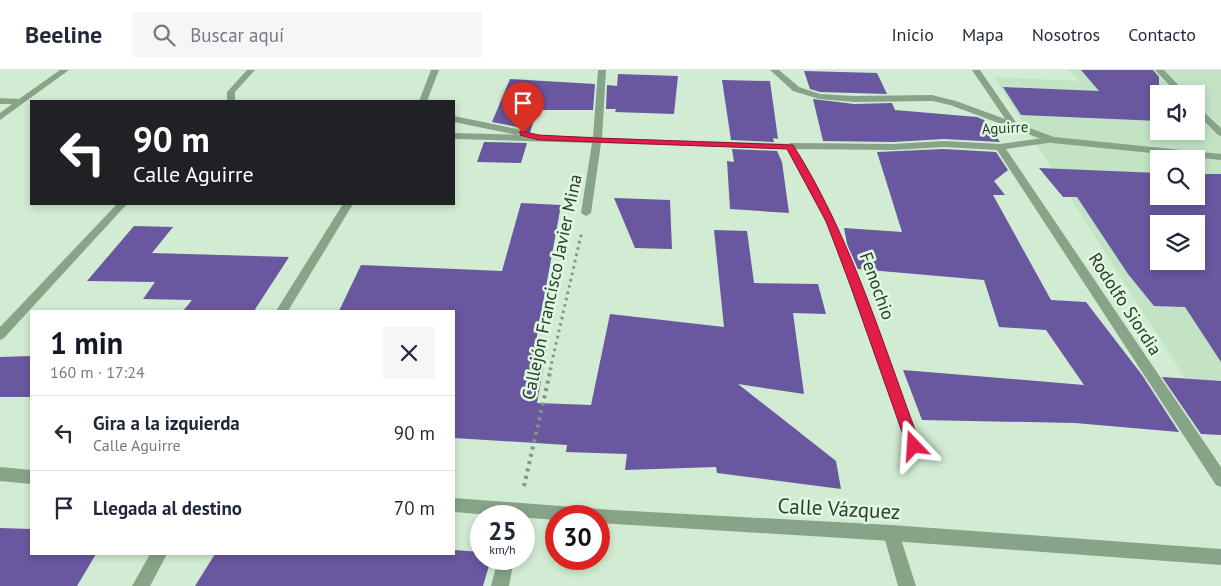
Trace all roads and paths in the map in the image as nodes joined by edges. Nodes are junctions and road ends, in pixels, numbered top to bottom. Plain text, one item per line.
1 (65, 70) edge
2 (251, 70) edge
3 (434, 70) edge
4 (602, 70) edge
5 (774, 70) edge
6 (976, 70) edge
7 (1159, 70) edge
8 (1173, 85) edge
9 (231, 97) edge
10 (423, 100) edge
11 (0, 101) edge
12 (19, 102) junction
13 (0, 117) edge
14 (1205, 117) edge
15 (455, 119) edge
16 (1013, 124) junction
17 (1221, 133) edge
18 (455, 136) edge
19 (539, 137) junction
20 (597, 140) junction
21 (1052, 140) junction
22 (790, 146) junction
23 (1000, 146) junction
24 (1221, 157) edge
25 (121, 205) edge
26 (347, 205) edge
27 (586, 214) joint
28 (283, 310) edge
29 (0, 335) edge
30 (914, 446) dead end
31 (0, 474) edge
32 (30, 477) edge
33 (1221, 480) edge
34 (455, 505) edge
35 (519, 505) edge
36 (470, 507) edge
37 (535, 513) edge
38 (891, 533) junction
39 (158, 555) edge
40 (1221, 557) edge
41 (504, 570) edge
42 (141, 586) edge
43 (500, 586) edge
44 (907, 586) edge

1 - 12 street
2 - 9 street
3 - 10 street
4 - 20 street, Callejón Francisco Javier Mina
5 - 16 street
6 - 16 street
7 - 8 street
11 - 12 street
12 - 13 street
14 - 17 street
15 - 19 street
16 - 21 street
18 - 19 street
19 - 20 street, Aguirre
20 - 22 street, Aguirre
20 - 27 street, Callejón Francisco Javier Mina
21 - 23 street, Aguirre
21 - 24 street, Aguirre
22 - 23 street, Aguirre
22 - 30 street, Fenochio
23 - 33 street, Rodolfo Siordia
25 - 29 street
26 - 28 street
27 - 35 path, Callejón Francisco Javier Mina
31 - 32 street
34 - 36 street, Calle Vázquez
37 - 38 street, Calle Vázquez
38 - 40 street, Calle Vázquez
38 - 44 street
39 - 42 street
41 - 43 street

